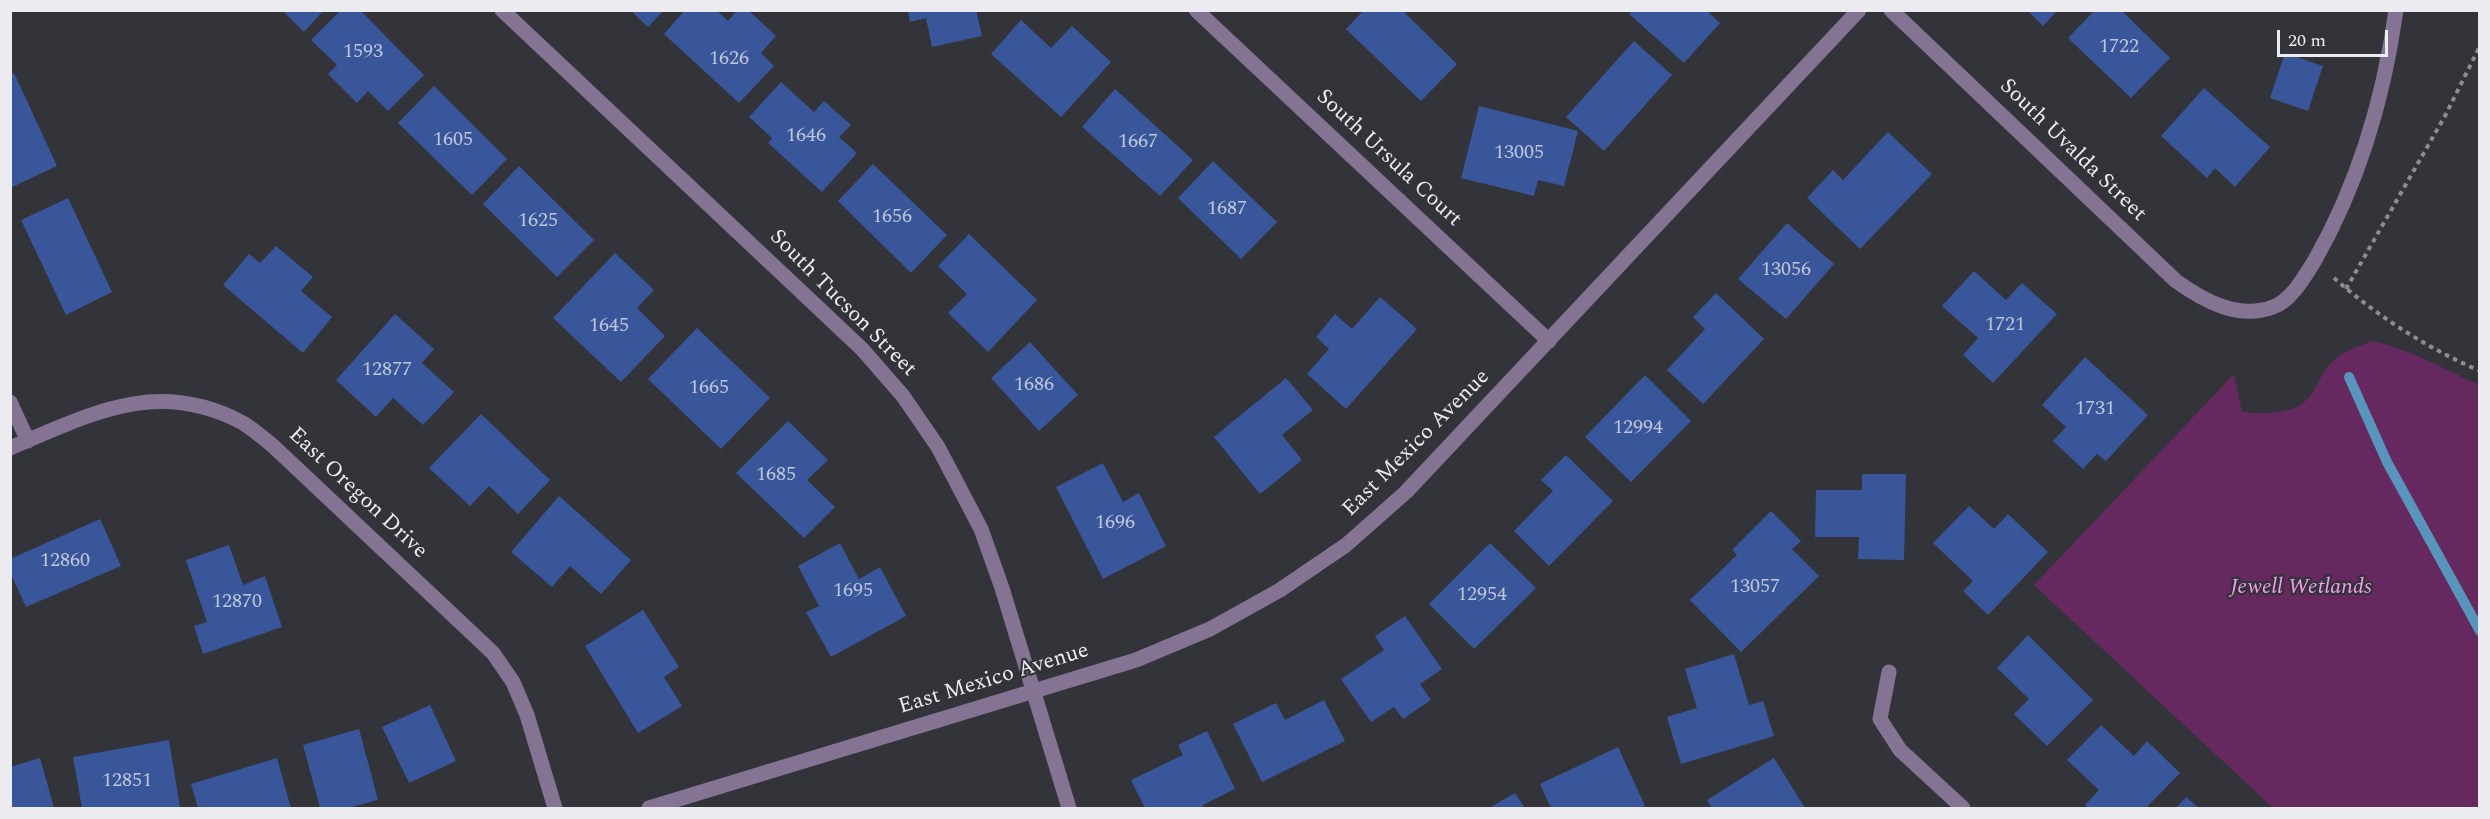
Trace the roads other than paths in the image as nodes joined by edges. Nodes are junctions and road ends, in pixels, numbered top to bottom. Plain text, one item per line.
1 (502, 10) edge
2 (1196, 10) edge
3 (1859, 10) edge
4 (1891, 10) edge
5 (2396, 10) edge
6 (1549, 341) junction
7 (10, 402) edge
8 (28, 441) junction
9 (10, 448) edge
10 (1889, 672) dead end
11 (1034, 692) junction
12 (555, 808) edge
13 (649, 808) edge
14 (1069, 808) edge
15 (1963, 808) edge

1 - 11 street, South Tucson Street
2 - 6 street, South Ursula Court
3 - 6 street, East Mexico Avenue
4 - 5 street, South Uvalda Street
6 - 11 street, East Mexico Avenue
7 - 8 street
8 - 9 street, East Oregon Drive
8 - 12 street, East Oregon Drive
10 - 15 street
11 - 13 street, East Mexico Avenue
11 - 14 street, South Tucson Street

